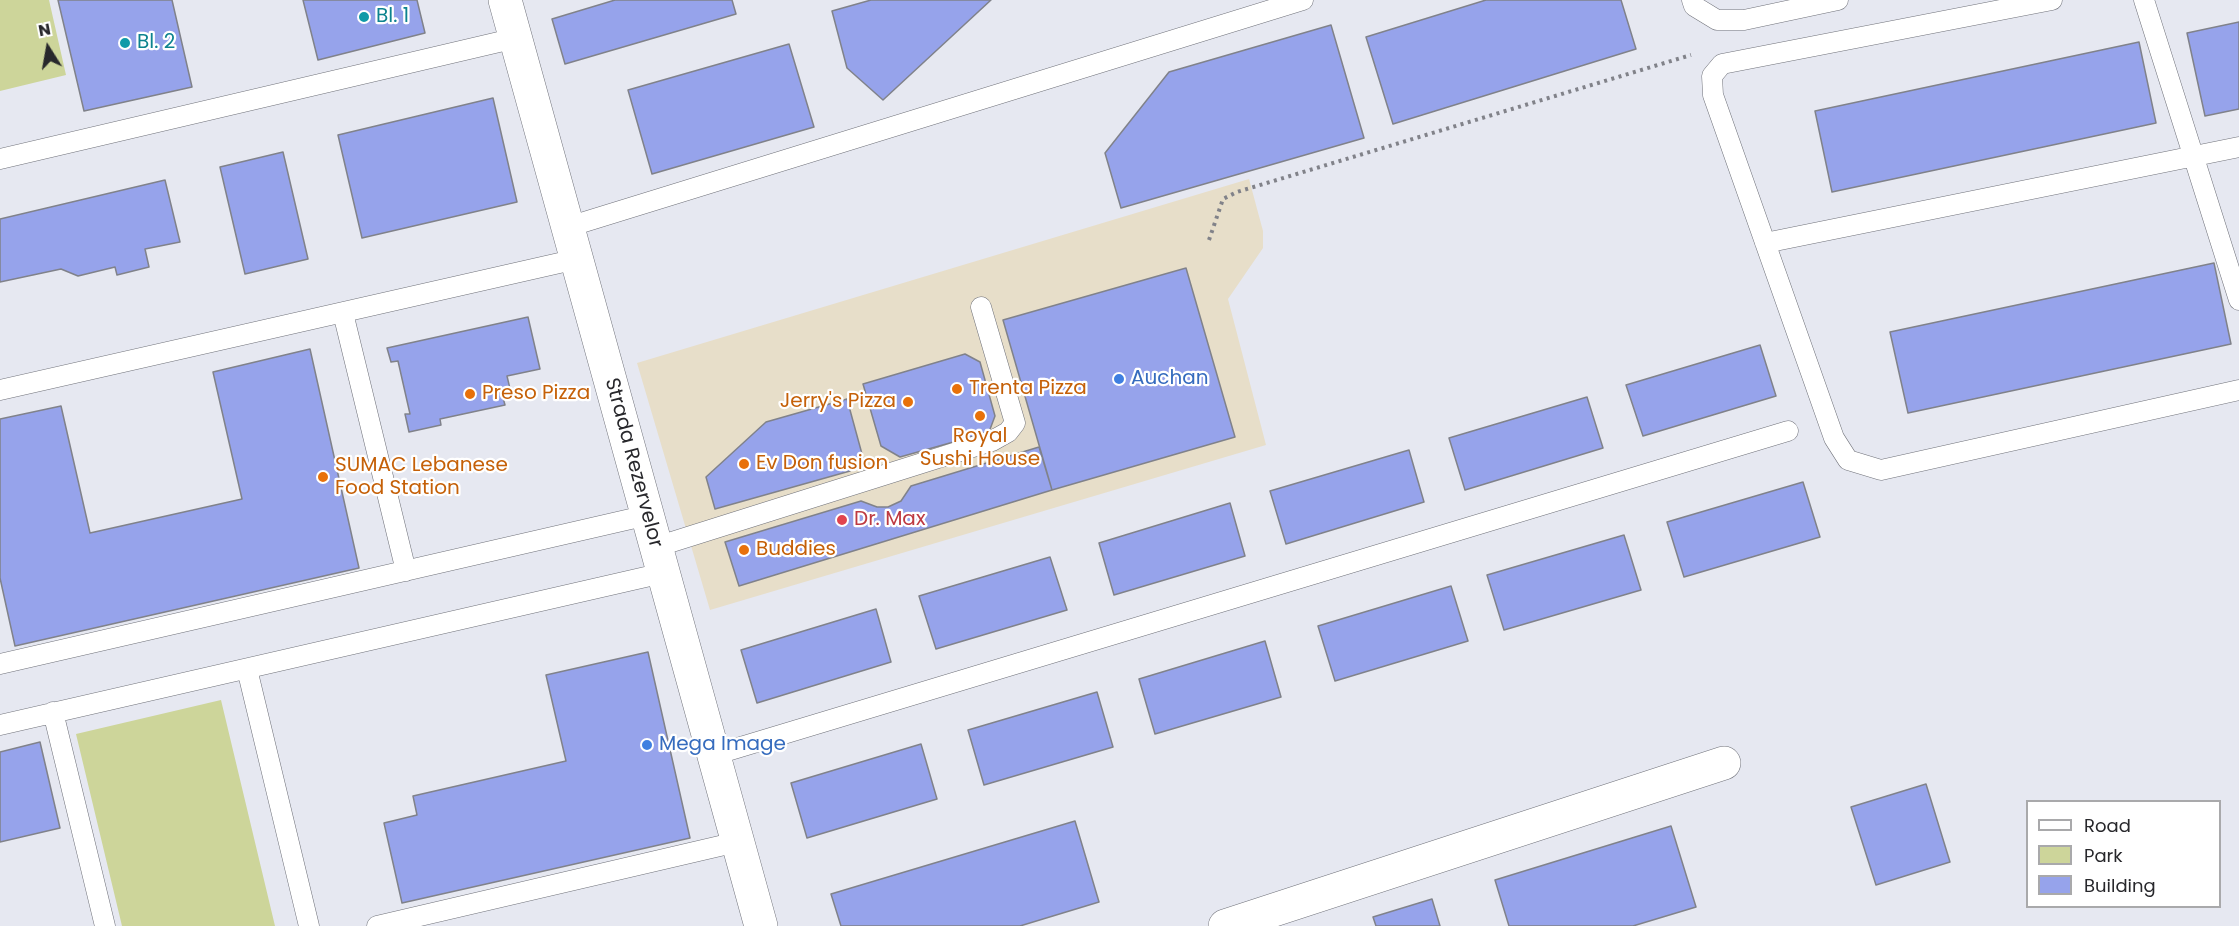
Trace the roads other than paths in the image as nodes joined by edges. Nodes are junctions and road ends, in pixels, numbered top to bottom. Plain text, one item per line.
1 (505, 0) edge
2 (1303, 0) edge
3 (1692, 0) edge
4 (1838, 0) edge
5 (2052, 0) edge
6 (2144, 0) edge
7 (516, 38) junction
8 (2239, 147) edge
9 (2193, 156) junction
10 (0, 159) edge
11 (568, 227) junction
12 (1765, 243) junction
13 (577, 259) junction
14 (2239, 300) edge
15 (981, 307) dead end
16 (344, 313) junction
17 (0, 390) edge
18 (2239, 390) edge
19 (1788, 431) dead end
20 (648, 515) junction
21 (660, 560) junction
22 (406, 570) junction
23 (0, 664) edge
24 (247, 669) junction
25 (53, 712) junction
26 (0, 725) edge
27 (714, 755) junction
28 (1724, 763) dead end
29 (737, 842) junction
30 (105, 926) edge
31 (309, 926) edge
32 (376, 926) edge
33 (761, 926) edge
34 (1226, 926) edge

1 - 7 street, Strada Rezervelor
2 - 11 lane
3 - 4 lane
5 - 12 lane
6 - 9 lane
7 - 10 lane
7 - 11 street, Strada Rezervelor
8 - 9 lane
9 - 12 lane
9 - 14 lane
11 - 13 street, Strada Rezervelor
12 - 18 lane
13 - 16 lane
13 - 20 street, Strada Rezervelor
15 - 21 lane
16 - 17 lane
16 - 22 lane
19 - 27 lane
20 - 21 street, Strada Rezervelor
20 - 22 lane
21 - 24 lane
21 - 27 street, Strada Rezervelor
22 - 23 lane
24 - 25 lane
24 - 31 lane
25 - 26 lane
25 - 30 lane
27 - 29 street, Strada Rezervelor
28 - 34 street
29 - 32 lane
29 - 33 street, Strada Rezervelor

